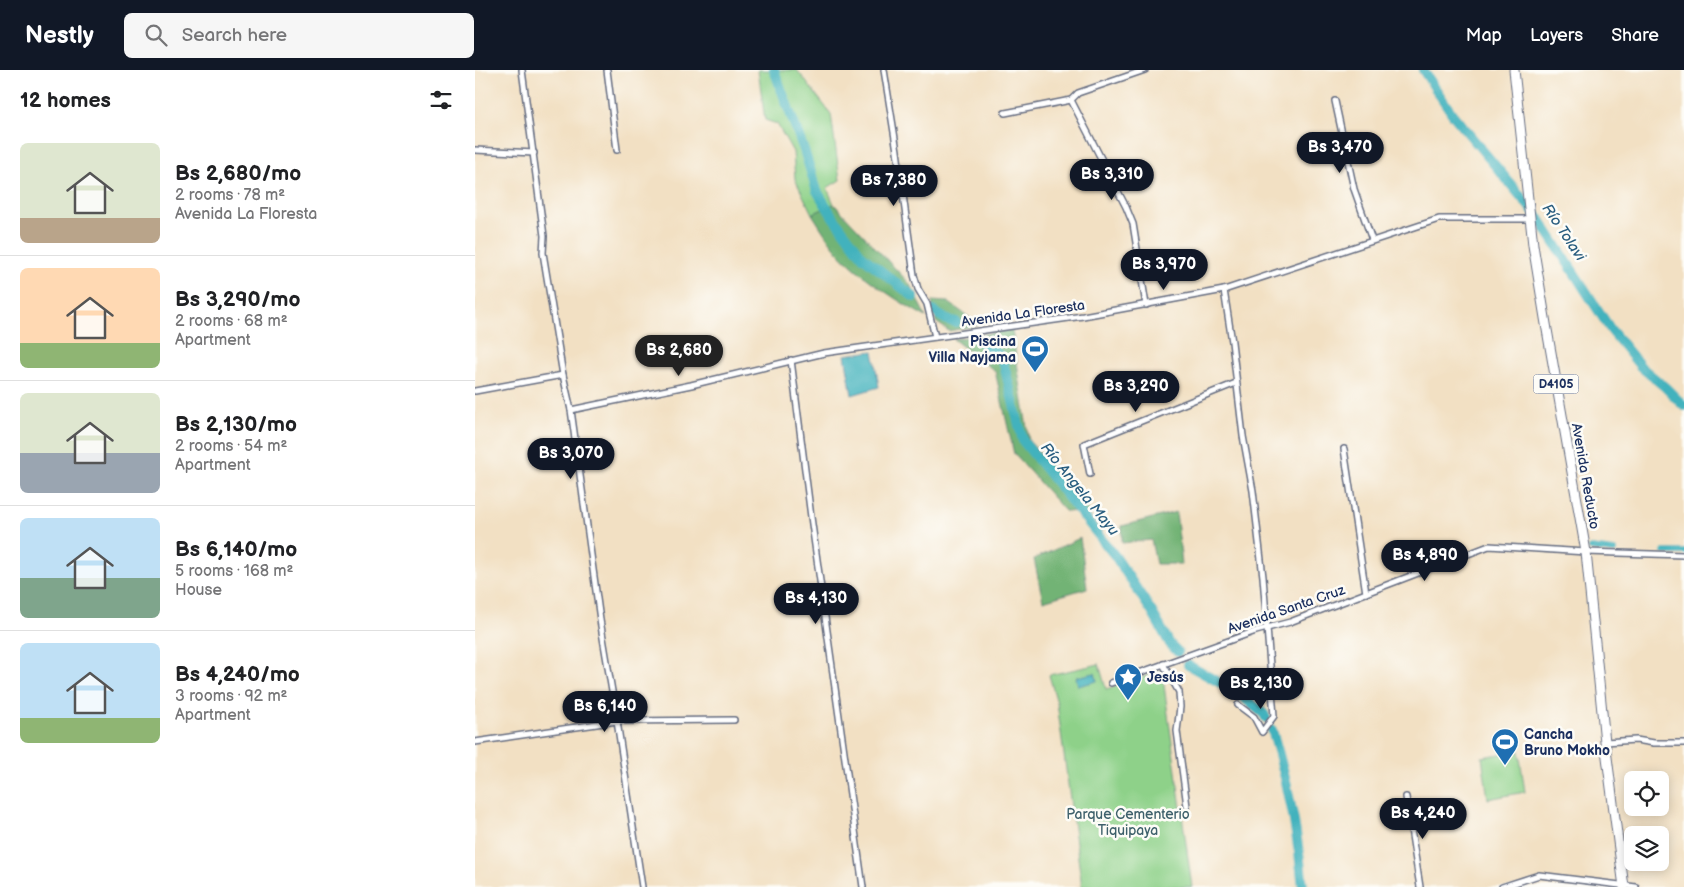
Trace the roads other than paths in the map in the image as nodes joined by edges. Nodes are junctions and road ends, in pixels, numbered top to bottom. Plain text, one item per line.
1 (522, 70) edge
2 (607, 70) edge
3 (884, 70) edge
4 (1145, 70) edge
5 (1514, 70) edge
6 (1071, 100) junction
7 (1335, 100) dead end
8 (1005, 113) dead end
9 (475, 150) edge
10 (617, 150) dead end
11 (534, 153) junction
12 (1531, 217) junction
13 (1372, 240) junction
14 (1224, 290) junction
15 (1146, 305) junction
16 (935, 337) junction
17 (791, 360) junction
18 (563, 375) junction
19 (1236, 383) junction
20 (475, 391) edge
21 (571, 410) junction
22 (1344, 449) dead end
23 (1090, 474) dead end
24 (1586, 552) junction
25 (1684, 555) edge
26 (1366, 593) junction
27 (1267, 629) junction
28 (1163, 664) junction
29 (1111, 683) dead end
30 (1238, 704) dead end
31 (734, 720) dead end
32 (617, 721) junction
33 (475, 742) edge
34 (1605, 742) junction
35 (1684, 743) edge
36 (1406, 797) dead end
37 (1187, 806) dead end
38 (1624, 886) edge
39 (642, 887) edge
40 (863, 887) edge
41 (1419, 887) edge
42 (1502, 887) edge
43 (1636, 887) edge

1 - 11 street
2 - 10 street
3 - 16 street
4 - 6 street
5 - 12 main road, Avenida Reducto / D4105
6 - 8 street
6 - 15 street
7 - 13 street
9 - 11 street
11 - 18 street
12 - 13 street, Avenida La Floresta
12 - 24 main road, Avenida Reducto / D4105
13 - 14 street, Avenida La Floresta
14 - 15 street, Avenida La Floresta
14 - 19 street
15 - 16 street, Avenida La Floresta
16 - 17 street, Avenida La Floresta
17 - 21 street, Avenida La Floresta
17 - 40 street
18 - 20 street
18 - 21 street
19 - 23 street
19 - 27 street
21 - 32 street
22 - 26 street
24 - 25 street, Avenida Santa Cruz
24 - 26 street, Avenida Santa Cruz
24 - 34 main road, Avenida Reducto / D4105
26 - 27 street, Avenida Santa Cruz
27 - 28 street, Avenida Santa Cruz
27 - 30 street
28 - 29 street, Avenida Santa Cruz
28 - 37 street
31 - 32 street
32 - 33 street
32 - 39 street
34 - 35 street
34 - 38 main road, Avenida Reducto / D4105
36 - 41 street
38 - 42 street
38 - 43 street

